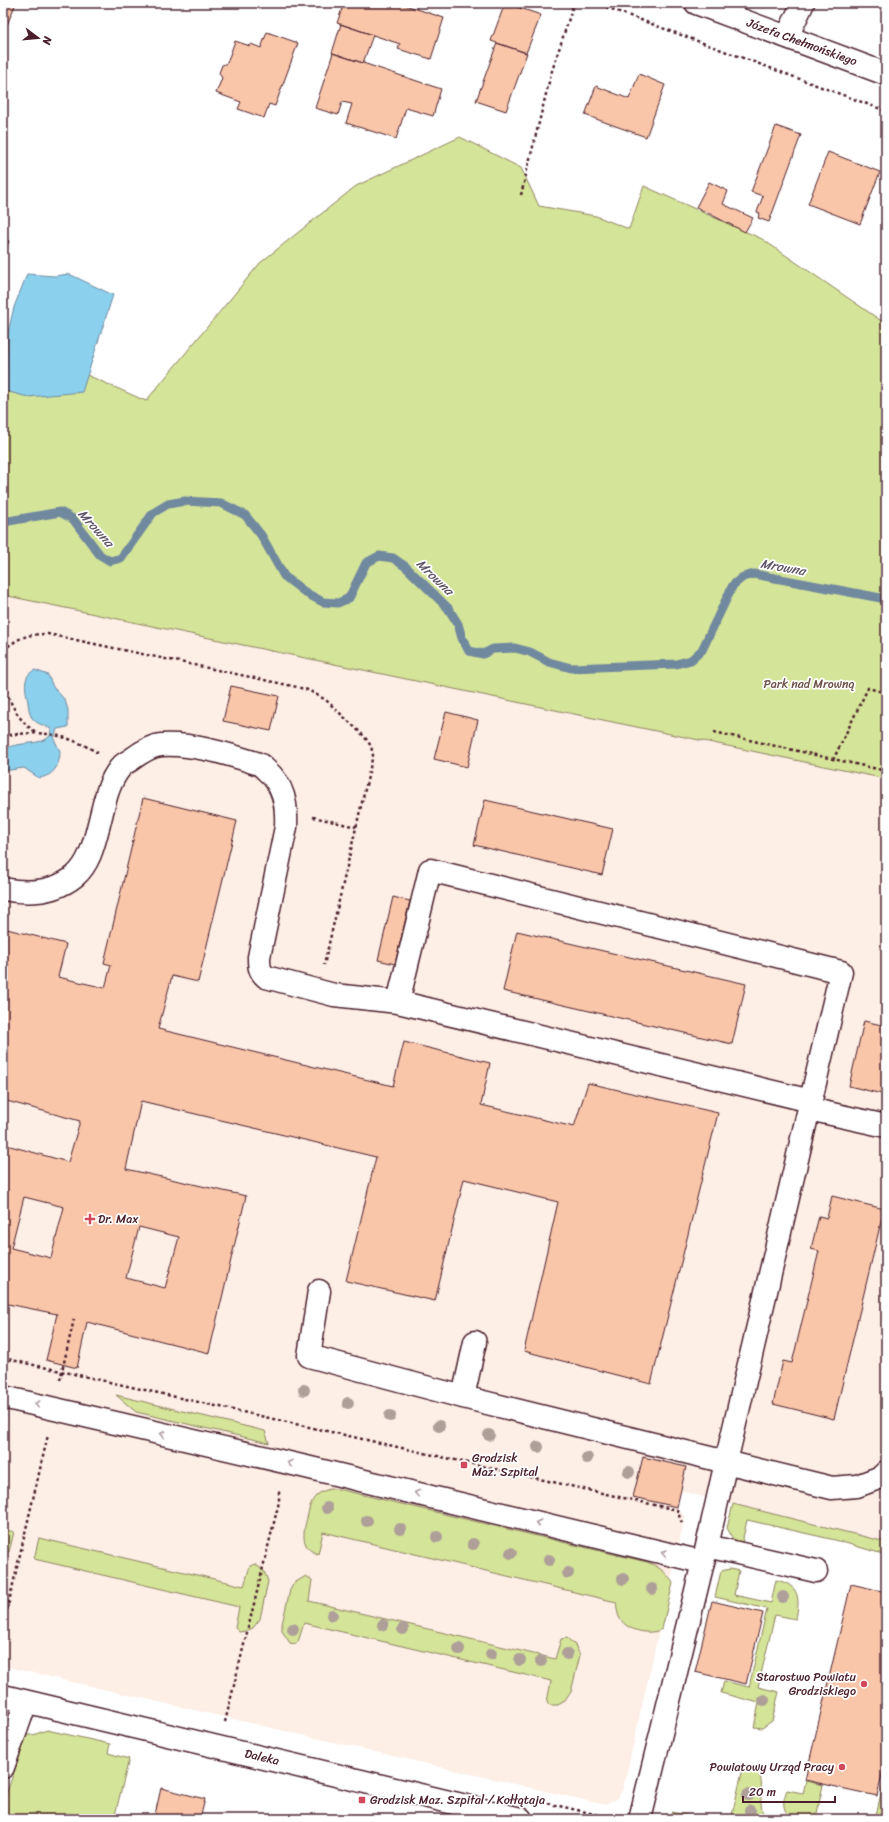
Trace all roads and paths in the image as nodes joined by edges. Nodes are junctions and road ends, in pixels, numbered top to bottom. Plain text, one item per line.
1 (574, 3) edge
2 (594, 3) edge
3 (696, 3) edge
4 (803, 3) edge
5 (787, 37) junction
6 (886, 74) edge
7 (886, 111) edge
8 (521, 195) dead end
9 (3, 650) edge
10 (3, 679) edge
11 (886, 693) edge
12 (36, 732) junction
13 (714, 732) dead end
14 (3, 736) edge
15 (833, 760) junction
16 (120, 767) junction
17 (886, 771) edge
18 (287, 811) junction
19 (357, 827) junction
20 (3, 889) edge
21 (318, 991) junction
22 (398, 1002) junction
23 (810, 1105) junction
24 (886, 1126) edge
25 (319, 1291) dead end
26 (74, 1319) dead end
27 (475, 1342) dead end
28 (3, 1358) edge
29 (62, 1373) junction
30 (60, 1380) dead end
31 (3, 1397) edge
32 (463, 1397) junction
33 (49, 1432) dead end
34 (726, 1462) junction
35 (886, 1472) edge
36 (279, 1488) dead end
37 (685, 1529) dead end
38 (705, 1554) junction
39 (816, 1571) dead end
40 (3, 1627) edge
41 (3, 1696) edge
42 (26, 1702) junction
43 (223, 1728) dead end
44 (3, 1767) edge
45 (521, 1819) edge
46 (640, 1819) edge

1 - 8 path
2 - 7 path
3 - 5 street, Józefa Chełmońskiego
4 - 5 street
5 - 6 street, Józefa Chełmońskiego
9 - 19 path
10 - 12 path
11 - 15 path
12 - 14 path
12 - 16 path
13 - 15 path
15 - 17 path
16 - 18 street
16 - 20 street
18 - 19 path
18 - 21 street
19 - 21 path
21 - 22 street
22 - 23 street
22 - 23 street
23 - 24 street
23 - 34 street
25 - 32 street
26 - 29 path
27 - 32 street
28 - 29 path
29 - 30 path
29 - 37 path
38 -> 31 street
32 - 34 street
33 - 40 path
34 - 35 street
34 - 38 street
36 - 43 path
38 - 39 street
38 - 46 street
41 - 42 street, Daleka
42 - 44 street
42 - 45 street, Daleka

